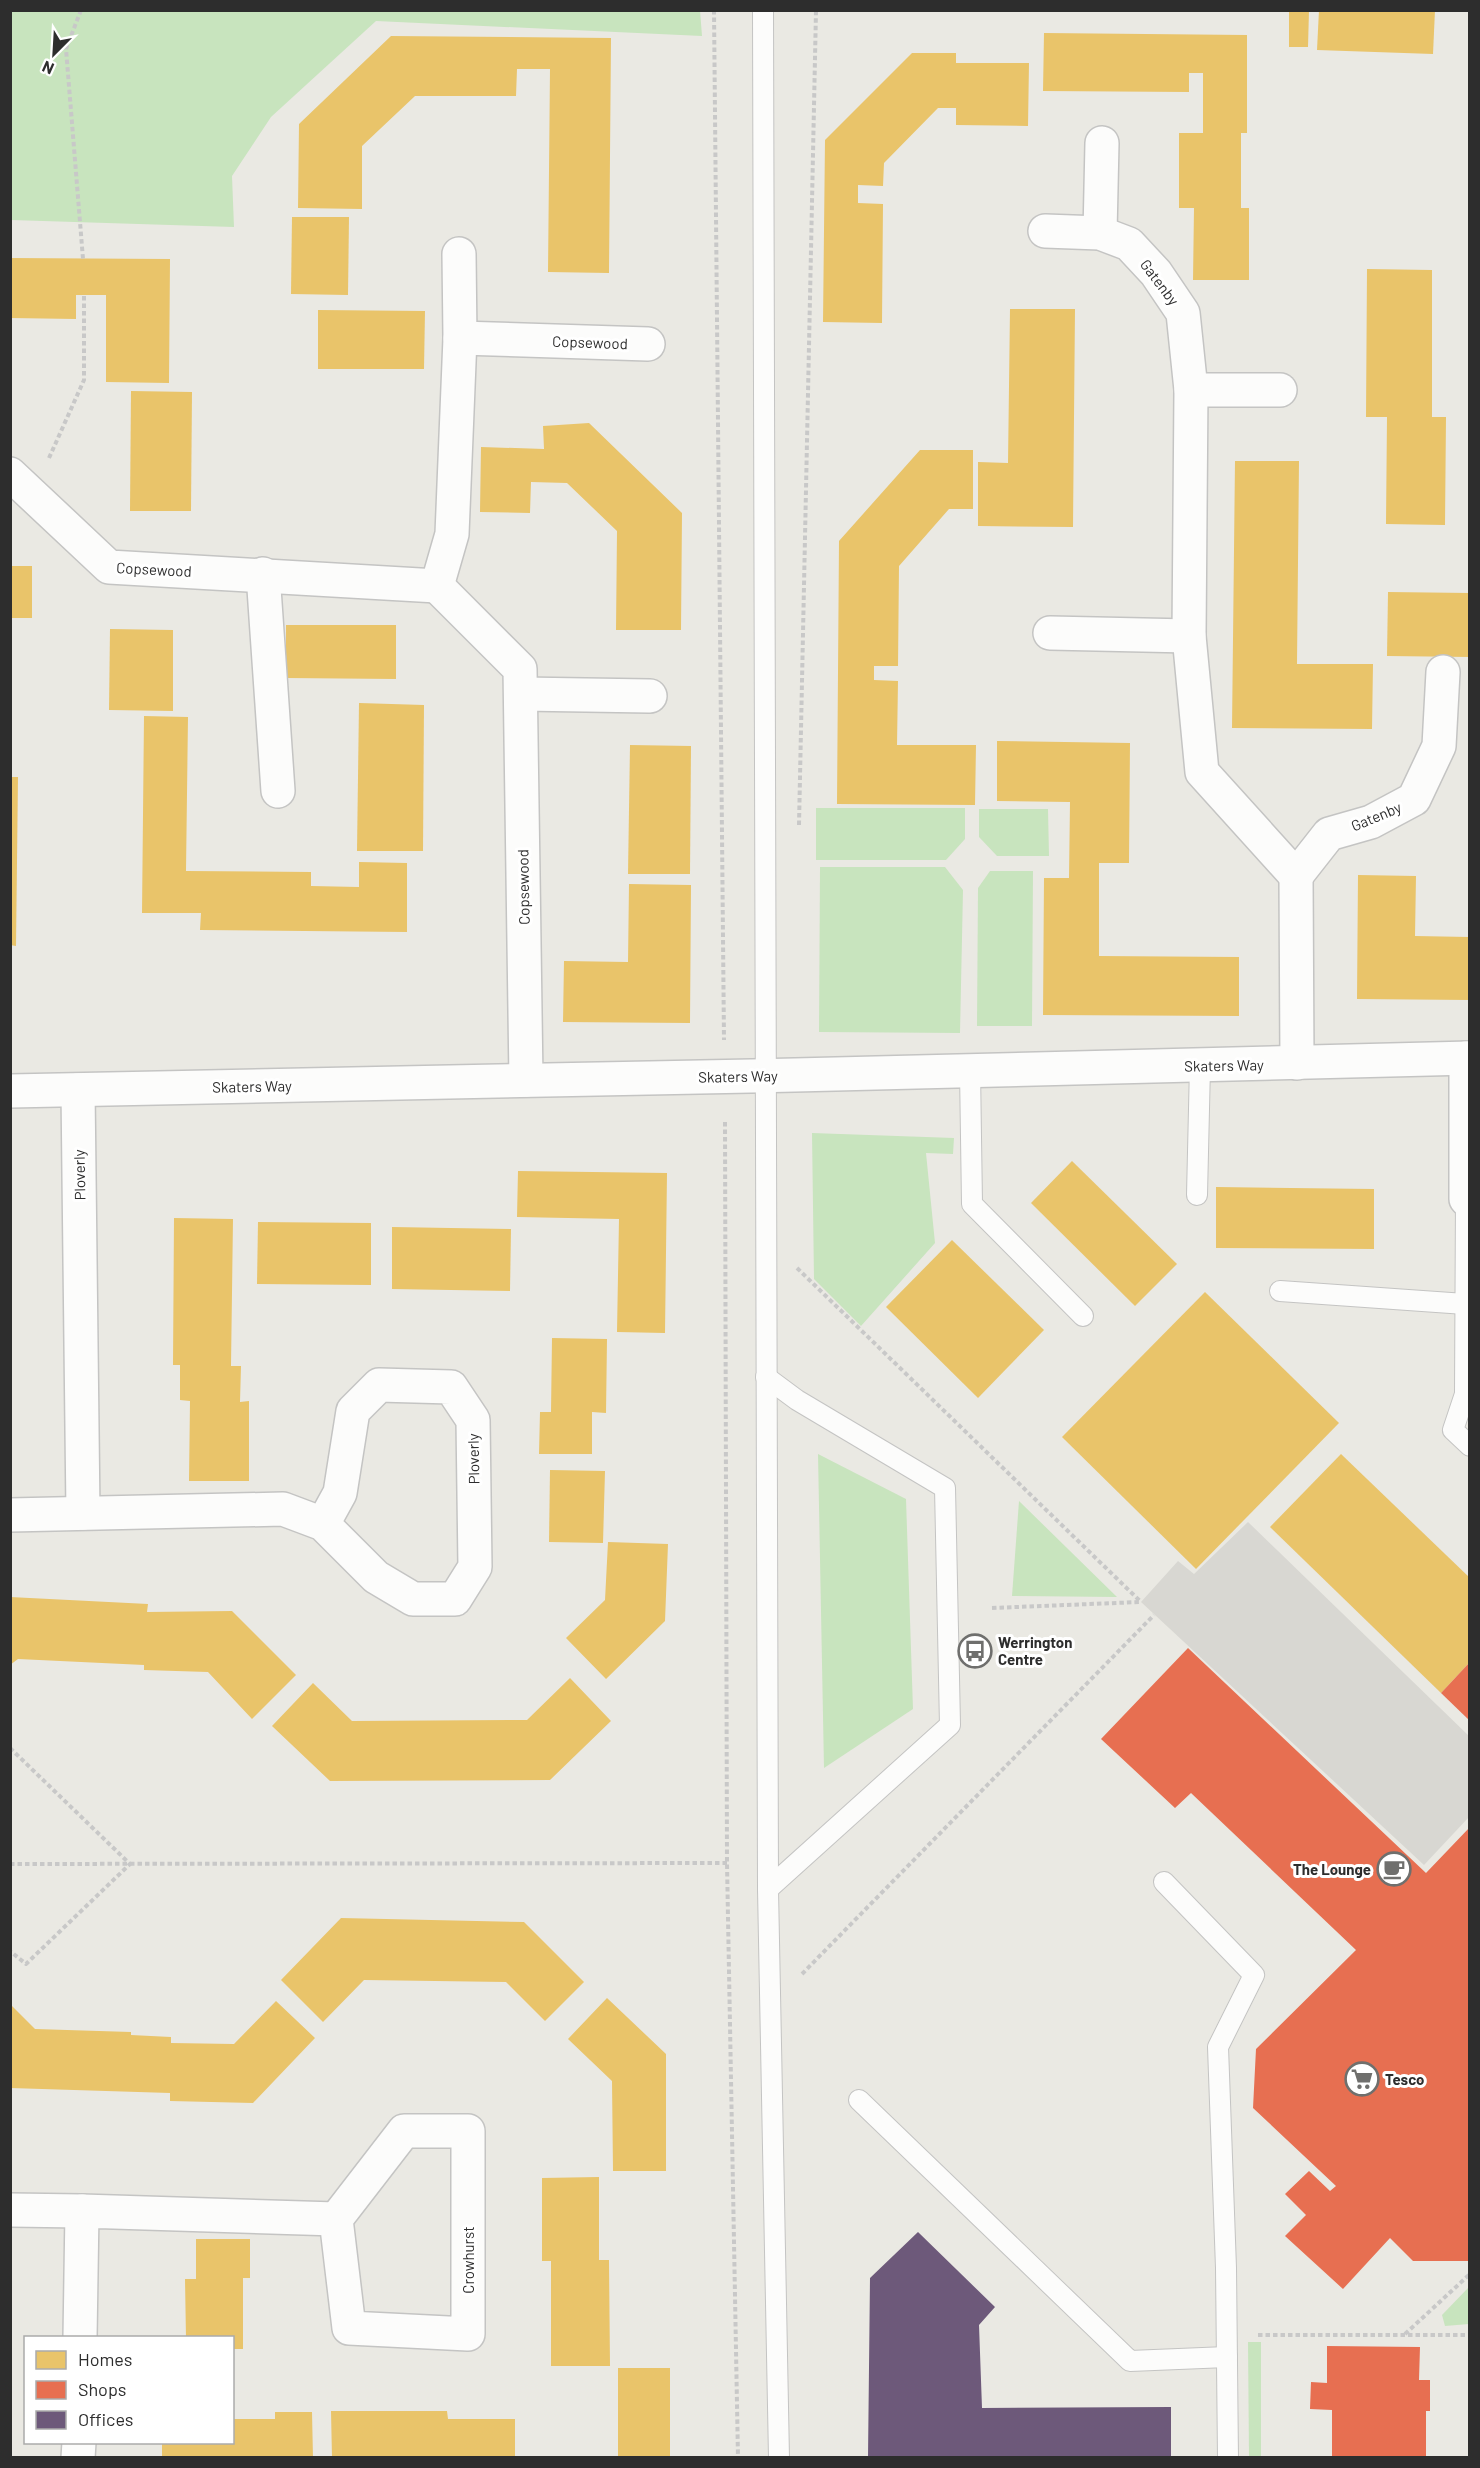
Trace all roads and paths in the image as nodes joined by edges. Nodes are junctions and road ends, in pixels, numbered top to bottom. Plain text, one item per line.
1 (81, 10) edge
2 (763, 10) edge
3 (816, 10) edge
4 (714, 11) edge
5 (1102, 143) dead end
6 (1045, 231) dead end
7 (1100, 233) junction
8 (459, 254) dead end
9 (83, 259) dead end
10 (84, 295) dead end
11 (460, 338) junction
12 (648, 344) dead end
13 (1191, 390) junction
14 (1280, 390) dead end
15 (22, 485) edge
16 (263, 574) junction
17 (437, 586) junction
18 (1050, 633) dead end
19 (1189, 636) junction
20 (1443, 672) dead end
21 (521, 694) junction
22 (650, 696) dead end
23 (278, 791) dead end
24 (799, 831) dead end
25 (1296, 876) junction
26 (724, 1044) dead end
27 (1468, 1058) edge
28 (1297, 1063) junction
29 (1200, 1066) junction
30 (970, 1070) junction
31 (766, 1075) junction
32 (526, 1080) junction
33 (78, 1090) junction
34 (10, 1091) edge
35 (725, 1122) dead end
36 (1197, 1195) dead end
37 (1468, 1201) edge
38 (796, 1266) dead end
39 (1280, 1291) dead end
40 (1465, 1304) junction
41 (1083, 1316) dead end
42 (766, 1377) junction
43 (1470, 1446) edge
44 (83, 1513) junction
45 (10, 1515) edge
46 (323, 1524) junction
47 (992, 1608) dead end
48 (1154, 1615) dead end
49 (10, 1748) edge
50 (727, 1863) junction
51 (10, 1864) edge
52 (130, 1864) junction
53 (1164, 1882) dead end
54 (768, 1889) junction
55 (10, 1951) edge
56 (801, 1974) dead end
57 (859, 2100) dead end
58 (10, 2210) edge
59 (82, 2211) junction
60 (336, 2218) junction
61 (1470, 2274) edge
62 (1404, 2334) junction
63 (1227, 2335) junction
64 (1470, 2335) edge
65 (80, 2336) edge
66 (1227, 2357) junction
67 (738, 2457) edge
68 (779, 2457) edge
69 (1228, 2457) edge

1 - 9 path
2 - 31 lane
3 - 24 path
4 - 26 path
5 - 7 street
6 - 7 street, Gatenby
7 - 13 street, Gatenby
8 - 11 street
10 - 15 path
11 - 12 street, Copsewood
11 - 17 street
13 - 14 street
13 - 19 street, Gatenby
15 - 16 street, Copsewood
16 - 17 street, Copsewood
16 - 23 street
17 - 21 street, Copsewood
18 - 19 street
19 - 25 street, Gatenby
20 - 25 street, Gatenby
21 - 22 street
21 - 32 street, Copsewood
25 - 28 street
27 - 28 street, Skaters Way
27 - 37 street, Skaters Way
28 - 29 street, Skaters Way
29 - 30 street, Skaters Way
29 - 36 lane
30 - 31 street, Skaters Way
30 - 41 lane
31 - 32 street, Skaters Way
31 - 42 lane
32 - 33 street, Skaters Way
33 - 34 street, Skaters Way
33 - 44 street, Ploverly
35 - 50 path
37 - 40 lane
38 - 47 path
39 - 40 lane
40 - 43 lane
42 - 54 lane
42 - 54 lane
44 - 45 street, Ploverly
44 - 46 street, Ploverly
46 - 46 street, Ploverly
48 - 56 path
49 - 52 path
50 - 52 path
50 - 67 path
51 - 52 path
52 - 55 path
53 - 63 lane
54 - 68 lane
57 - 66 lane
58 - 59 street
59 - 60 street
59 - 65 street
60 - 60 street, Crowhurst
61 - 62 path
62 - 63 path
62 - 64 path
63 - 66 lane
66 - 69 lane

